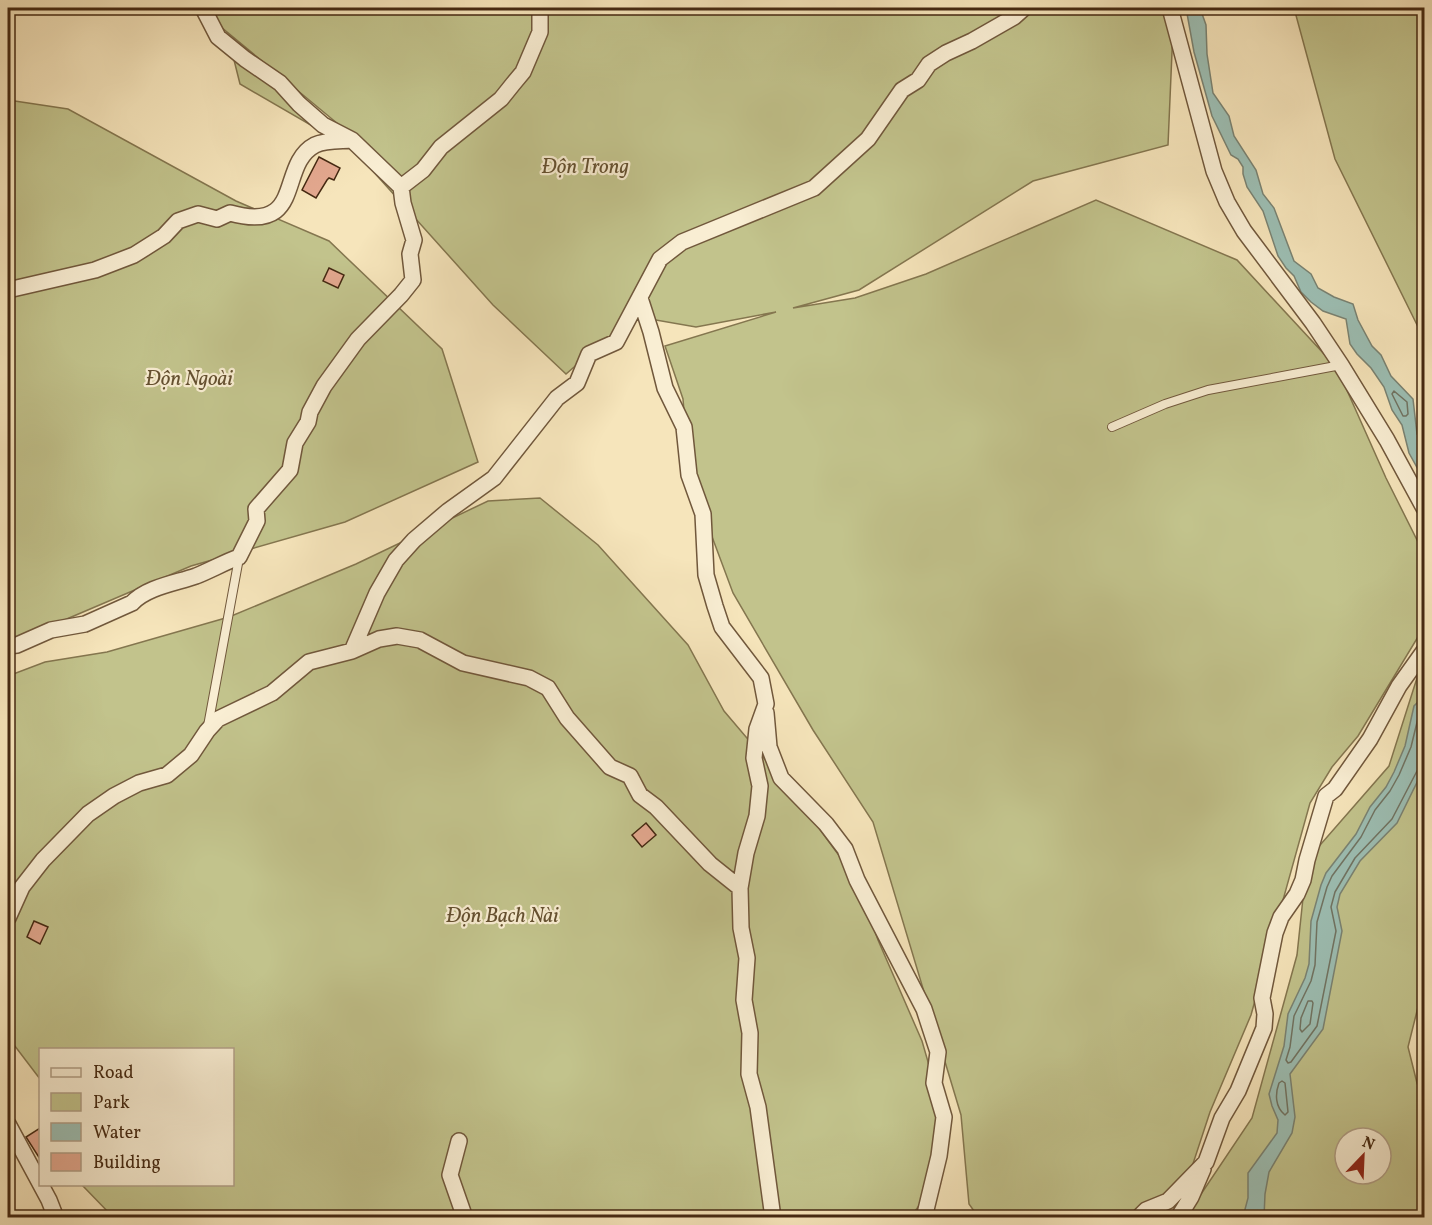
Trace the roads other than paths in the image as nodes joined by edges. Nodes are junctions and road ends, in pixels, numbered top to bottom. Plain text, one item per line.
1 (203, 8) edge
2 (540, 8) edge
3 (1024, 8) edge
4 (1170, 8) edge
5 (352, 140) junction
6 (401, 187) junction
7 (8, 290) edge
8 (640, 298) junction
9 (1341, 365) junction
10 (1112, 427) dead end
11 (1425, 508) edge
12 (239, 556) junction
13 (8, 646) edge
14 (352, 651) junction
15 (1425, 651) edge
16 (766, 704) junction
17 (207, 731) junction
18 (740, 888) junction
19 (8, 918) edge
20 (8, 1124) edge
21 (459, 1141) dead end
22 (1206, 1162) junction
23 (39, 1181) edge
24 (41, 1186) edge
25 (1191, 1197) junction
26 (54, 1217) edge
27 (465, 1218) edge
28 (773, 1218) edge
29 (924, 1218) edge
30 (1138, 1218) edge
31 (1178, 1218) edge
32 (1188, 1218) edge

1 - 5 street
2 - 6 street
3 - 8 street
4 - 9 street
5 - 6 street
5 - 7 street
6 - 12 street
8 - 14 street
8 - 16 street
9 - 10 lane
9 - 11 street
12 - 13 street
12 - 17 lane
14 - 17 street
14 - 18 street
15 - 22 street
16 - 18 street
16 - 29 street
17 - 19 street
18 - 28 street
20 - 23 street
21 - 27 street
22 - 25 street
22 - 30 street
24 - 26 street
25 - 31 street
25 - 32 street

